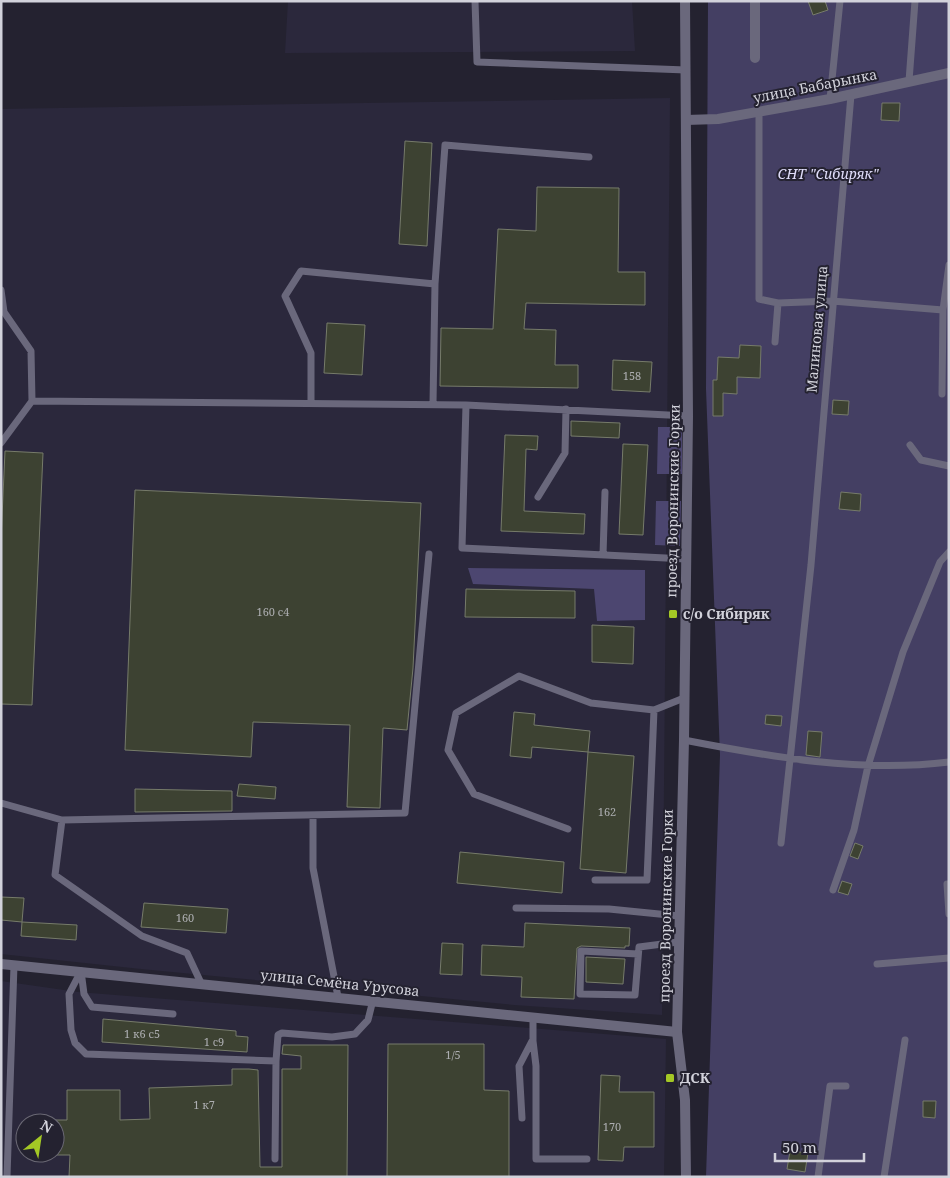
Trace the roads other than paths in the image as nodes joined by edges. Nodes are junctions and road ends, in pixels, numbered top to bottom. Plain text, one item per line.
1 (475, 1) edge
2 (685, 1) edge
3 (755, 1) edge
4 (840, 1) edge
5 (915, 1) edge
6 (755, 58) dead end
7 (686, 70) junction
8 (949, 73) edge
9 (908, 81) junction
10 (850, 95) junction
11 (830, 99) junction
12 (759, 112) junction
13 (686, 120) junction
14 (589, 157) dead end
15 (949, 265) edge
16 (435, 284) junction
17 (1, 290) edge
18 (832, 301) junction
19 (778, 303) junction
20 (943, 310) junction
21 (775, 342) dead end
22 (942, 394) dead end
23 (32, 401) junction
24 (311, 403) junction
25 (434, 404) junction
26 (466, 404) junction
27 (566, 409) junction
28 (688, 416) junction
29 (1, 443) edge
30 (910, 445) dead end
31 (949, 466) edge
32 (605, 492) dead end
33 (538, 497) dead end
34 (949, 552) edge
35 (430, 554) dead end
36 (603, 555) junction
37 (686, 559) junction
38 (684, 698) junction
39 (654, 710) junction
40 (684, 740) junction
41 (791, 759) junction
42 (949, 762) edge
43 (868, 766) junction
44 (1, 803) edge
45 (313, 815) junction
46 (62, 820) junction
47 (568, 829) dead end
48 (781, 843) dead end
49 (595, 880) dead end
50 (947, 884) dead end
51 (833, 890) dead end
52 (516, 908) dead end
53 (949, 914) edge
54 (679, 916) junction
55 (678, 942) junction
56 (638, 954) junction
57 (949, 958) edge
58 (1, 964) edge
59 (877, 964) dead end
60 (14, 965) junction
61 (81, 971) junction
62 (200, 983) junction
63 (338, 997) junction
64 (373, 1000) junction
65 (173, 1014) dead end
66 (533, 1017) junction
67 (677, 1032) junction
68 (905, 1040) dead end
69 (533, 1041) junction
70 (276, 1061) junction
71 (846, 1086) dead end
72 (522, 1118) dead end
73 (587, 1159) dead end
74 (275, 1160) dead end
75 (7, 1177) edge
76 (686, 1177) edge
77 (818, 1177) edge
78 (884, 1177) edge

1 - 7 lane
2 - 7 street, проезд Воронинские Горки
3 - 6 street
4 - 11 lane
5 - 9 lane
7 - 13 street, проезд Воронинские Горки
8 - 9 street, улица Бабарынка
9 - 10 street, улица Бабарынка
10 - 11 street, улица Бабарынка
10 - 18 lane, Малиновая улица
11 - 12 street, улица Бабарынка
12 - 13 street, улица Бабарынка
12 - 19 lane
13 - 28 street, проезд Воронинские Горки
14 - 16 lane
15 - 20 lane
16 - 24 lane
16 - 25 lane
17 - 23 lane
18 - 19 lane
18 - 20 lane
18 - 41 lane, Малиновая улица
19 - 21 lane
20 - 22 lane
23 - 24 lane
23 - 29 lane
24 - 25 lane
25 - 26 lane
26 - 27 lane
26 - 36 lane
27 - 28 lane
27 - 33 lane
28 - 37 street, проезд Воронинские Горки
30 - 31 lane
32 - 36 lane
34 - 43 lane
35 - 45 lane
36 - 37 lane
37 - 38 street, проезд Воронинские Горки
38 - 39 lane
38 - 40 street, проезд Воронинские Горки
39 - 47 lane
39 - 49 lane
40 - 41 lane
40 - 54 street, проезд Воронинские Горки
41 - 43 lane
41 - 48 lane, Малиновая улица
42 - 43 lane
43 - 51 lane
44 - 46 lane
45 - 46 lane
45 - 63 lane
46 - 62 lane
50 - 53 lane
52 - 54 lane
54 - 55 street, проезд Воронинские Горки
55 - 56 lane
55 - 67 street, проезд Воронинские Горки
56 - 56 lane
57 - 59 lane
58 - 60 street, улица Семёна Урусова
60 - 61 street, улица Семёна Урусова
60 - 75 lane
61 - 62 street, улица Семёна Урусова
61 - 65 lane
61 - 70 lane
62 - 63 street, улица Семёна Урусова
63 - 64 street, улица Семёна Урусова
64 - 66 street, улица Семёна Урусова
64 - 70 lane
66 - 67 street, улица Семёна Урусова
66 - 69 lane
67 - 76 street
68 - 78 lane
69 - 72 lane
69 - 73 lane
70 - 74 lane
71 - 77 lane

